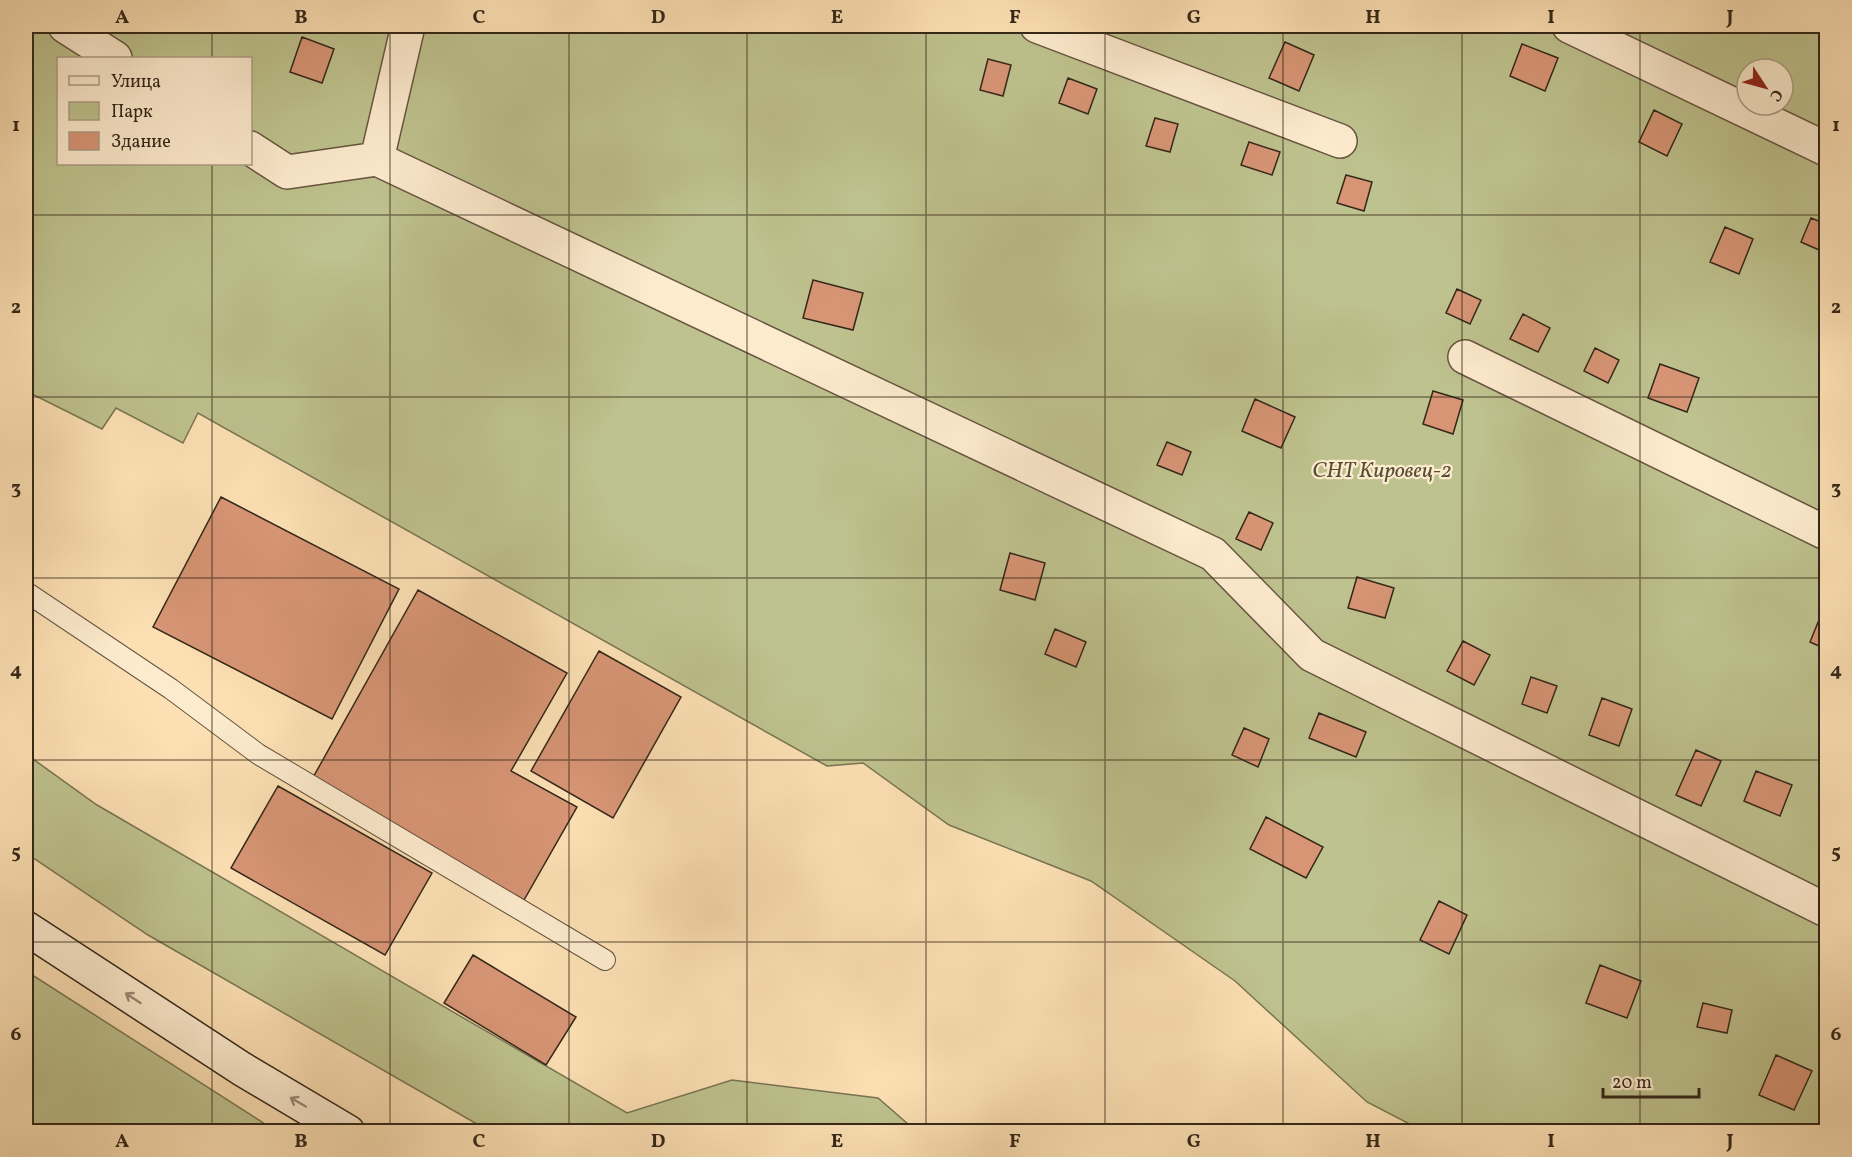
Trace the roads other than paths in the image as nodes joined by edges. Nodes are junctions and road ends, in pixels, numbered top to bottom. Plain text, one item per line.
1 (65, 26) edge
2 (408, 26) edge
3 (1037, 26) edge
4 (1569, 26) edge
5 (113, 57) edge
6 (1340, 141) dead end
7 (252, 149) edge
8 (1827, 149) edge
9 (377, 159) junction
10 (1465, 357) dead end
11 (1827, 533) edge
12 (26, 592) edge
13 (1827, 910) edge
14 (26, 928) edge
15 (605, 960) dead end
16 (348, 1131) edge

1 - 5 street
2 - 9 street
3 - 6 street
4 - 8 street
7 - 9 street
9 - 13 street
10 - 11 street
12 - 15 lane
16 -> 14 street

